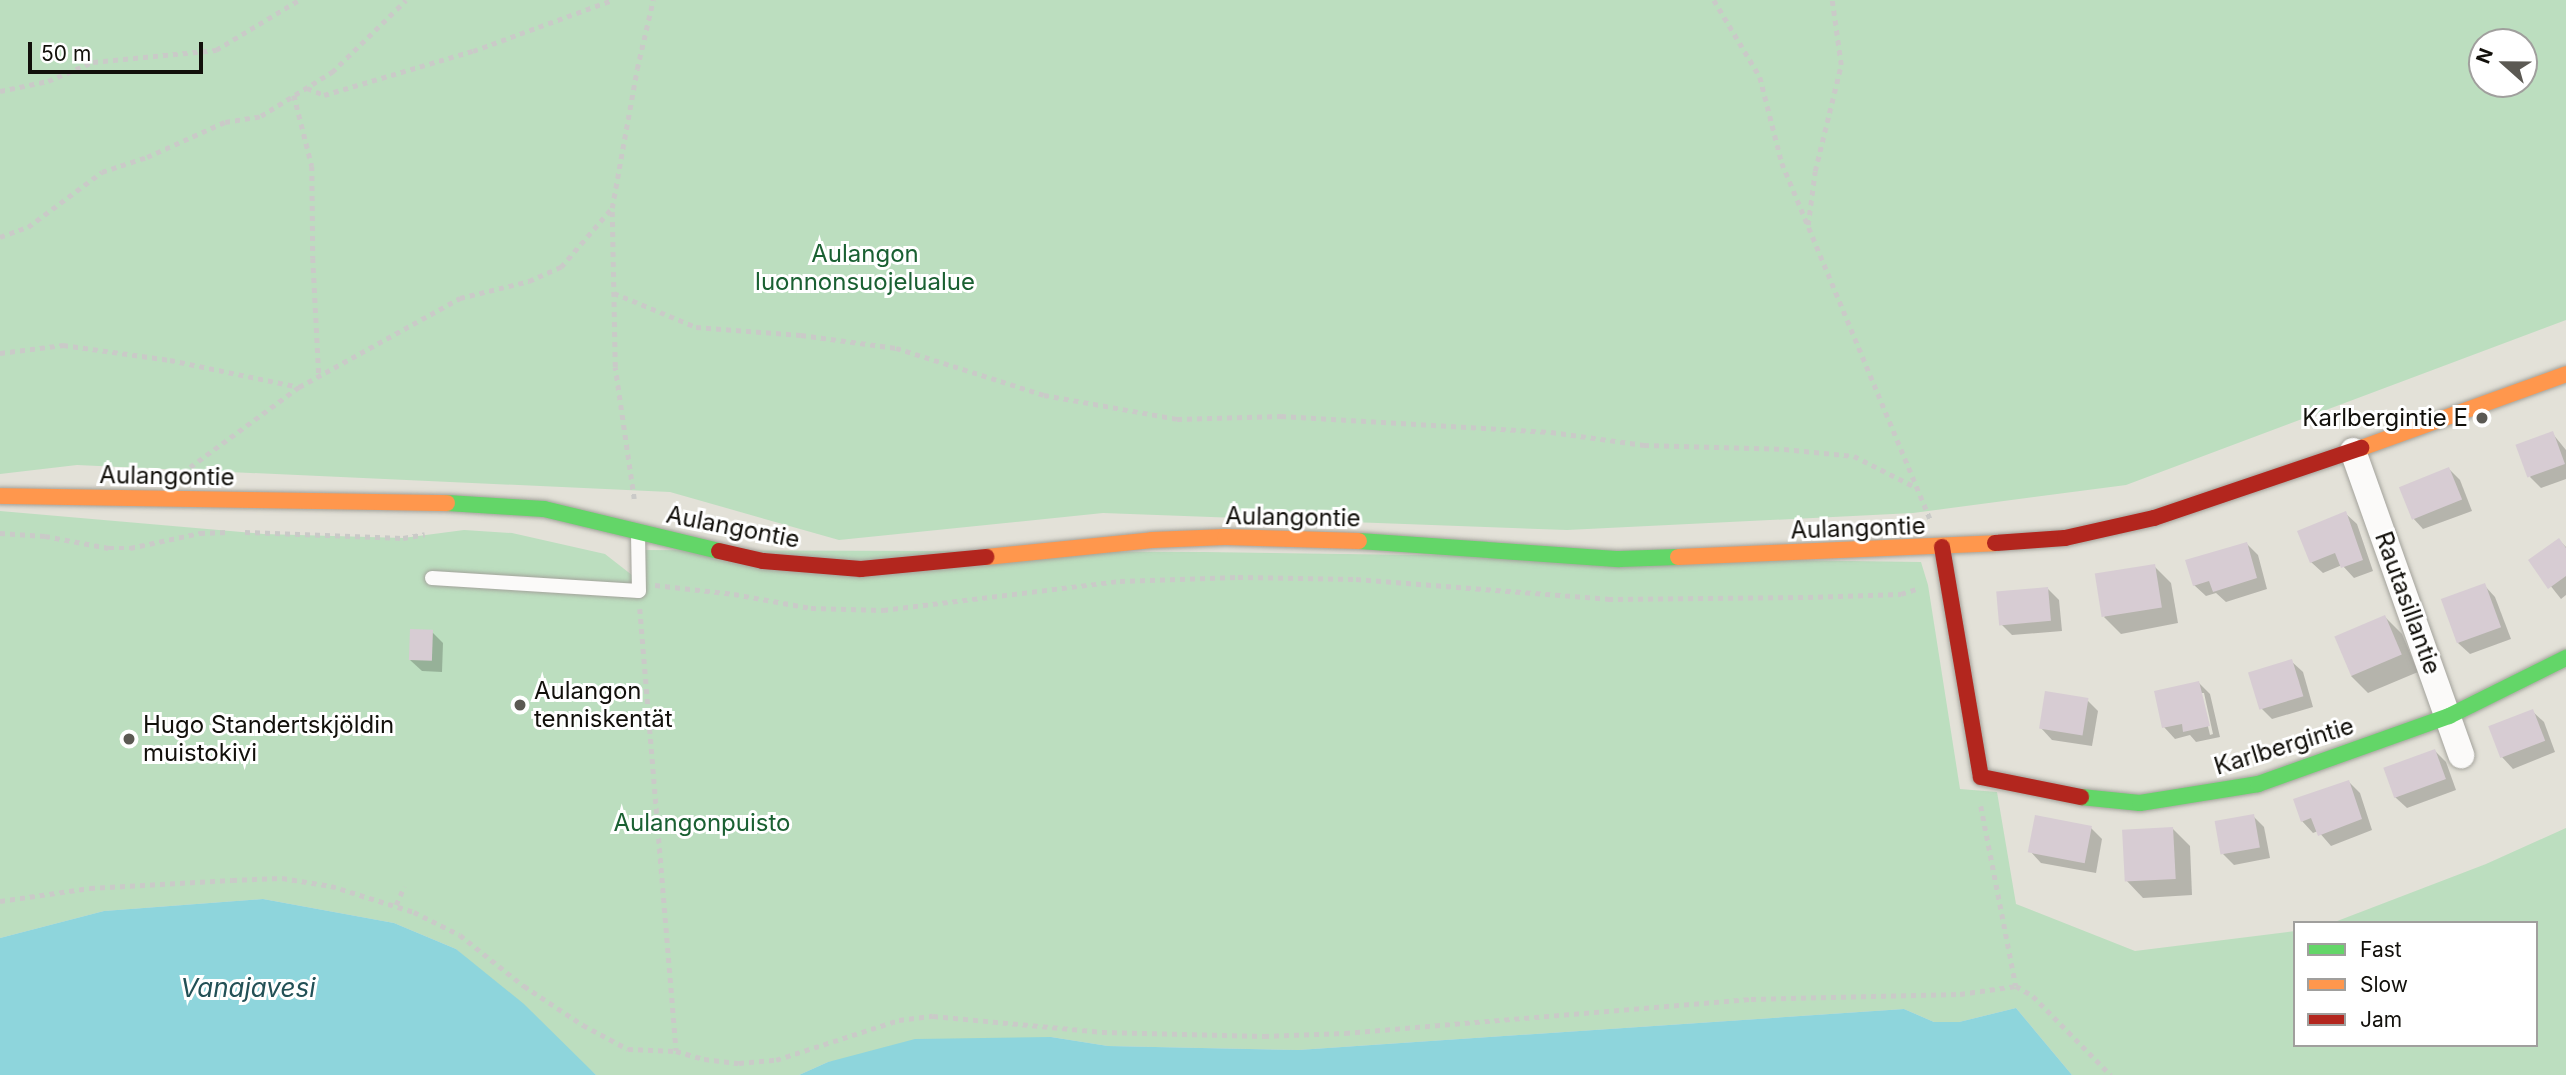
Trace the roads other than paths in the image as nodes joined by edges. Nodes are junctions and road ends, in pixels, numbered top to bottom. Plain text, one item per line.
1 (2566, 374) edge
2 (2353, 451) junction
3 (0, 496) edge
4 (638, 531) junction
5 (1942, 547) junction
6 (432, 578) dead end
7 (2566, 658) edge
8 (2449, 716) junction
9 (2461, 755) dead end

1 - 2 main road, Aulangontie
2 - 5 main road, Aulangontie
2 - 8 street, Rautasillantie
3 - 4 main road, Aulangontie
4 - 5 main road, Aulangontie
4 - 6 lane
5 - 8 main road, Karlbergintie
7 - 8 main road, Karlbergintie
8 - 9 street, Rautasillantie

